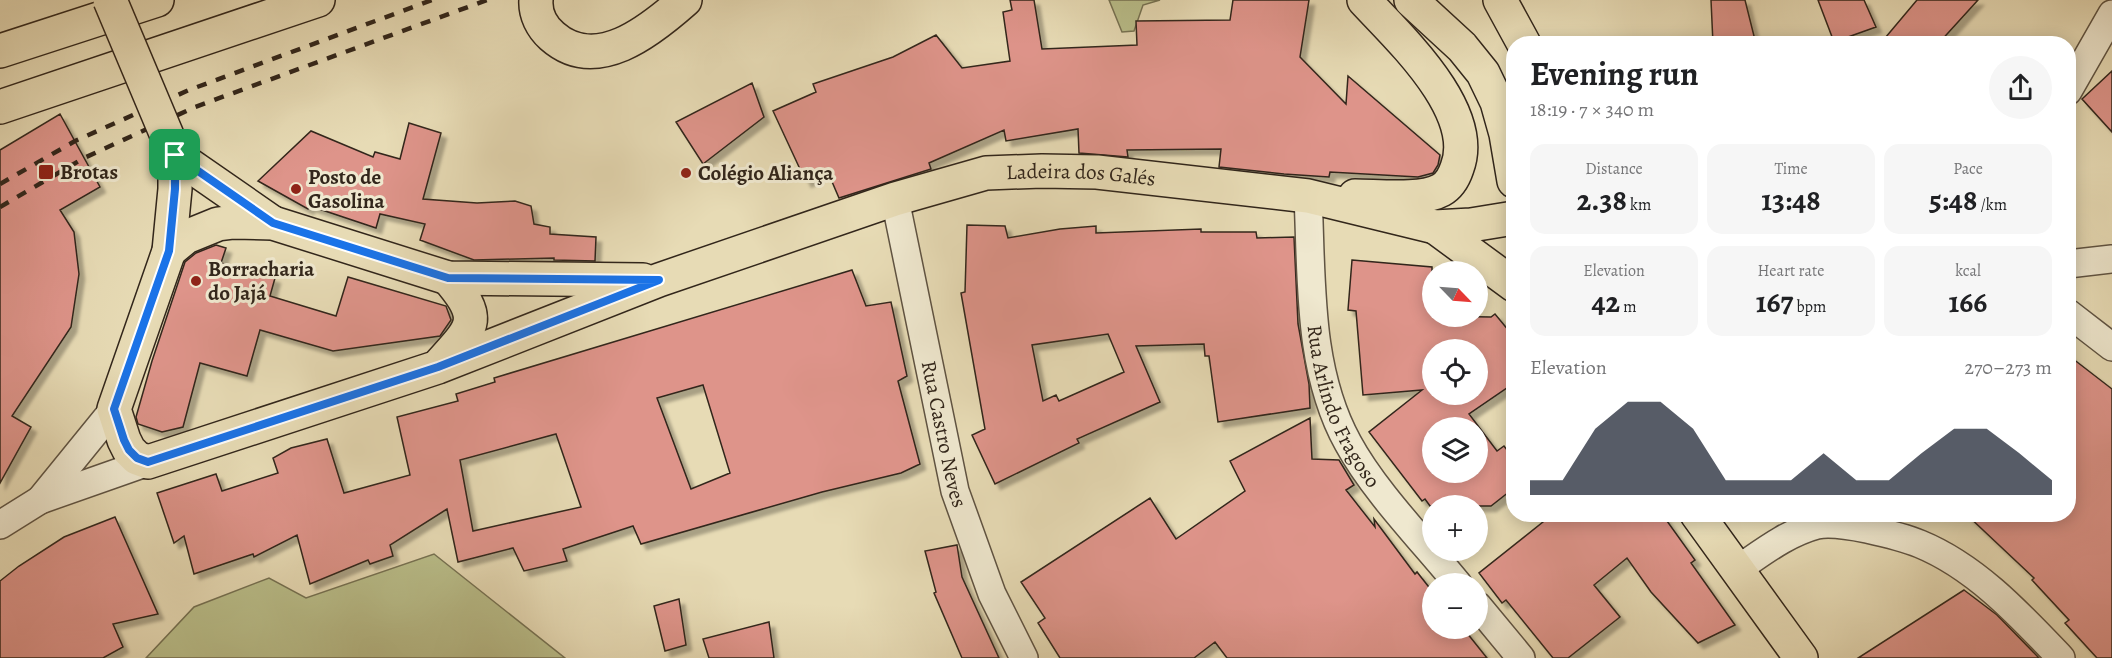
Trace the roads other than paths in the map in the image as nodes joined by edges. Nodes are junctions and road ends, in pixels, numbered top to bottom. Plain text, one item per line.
1 (110, 0) edge
2 (157, 0) edge
3 (318, 0) edge
4 (536, 0) edge
5 (685, 0) edge
6 (1364, 0) edge
7 (1411, 0) edge
8 (1500, 0) edge
9 (1529, 0) edge
10 (2112, 14) edge
11 (1520, 36) edge
12 (1531, 36) edge
13 (0, 51) edge
14 (2076, 77) edge
15 (0, 107) edge
16 (1506, 134) edge
17 (173, 150) junction
18 (1308, 196) junction
19 (895, 199) junction
20 (1506, 219) edge
21 (273, 223) junction
22 (1435, 227) junction
23 (169, 251) junction
24 (2112, 259) edge
25 (2076, 263) edge
26 (448, 278) junction
27 (1506, 279) edge
28 (659, 280) junction
29 (2076, 319) edge
30 (2112, 347) edge
31 (438, 367) junction
32 (114, 409) junction
33 (148, 462) junction
34 (40, 500) junction
35 (1703, 522) edge
36 (0, 525) edge
37 (1738, 569) junction
38 (1449, 573) edge
39 (1488, 620) edge
40 (1512, 655) edge
41 (1024, 658) edge
42 (1801, 658) edge
43 (2061, 658) edge

1 - 17 main road, bridge
2 - 13 main road
3 - 15 main road
4 - 5 main road
6 - 18 main road
7 - 16 main road
8 - 11 main road
9 - 12 main road
10 - 14 street
17 - 21 main road
17 - 23 main road
18 - 19 main road, Ladeira dos Galés
18 - 22 main road, Ladeira dos Galés
18 - 38 street, Rua Arlindo Fragoso
19 - 28 main road, Ladeira dos Galés
19 - 41 street, Rua Castro Neves
20 - 22 main road, Ladeira dos Galés
21 - 23 main road
21 - 26 main road, Ladeira dos Galés
22 - 27 main road
23 - 32 main road
24 - 25 street
26 - 28 main road, Ladeira dos Galés
26 - 31 main road
28 - 31 main road, Ladeira dos Galés
29 - 30 street
31 - 33 main road, Ladeira dos Galés
32 - 33 main road
32 - 34 street
33 - 34 street
34 - 36 street
35 - 37 main road
37 - 42 main road
37 - 43 street
39 - 40 street

